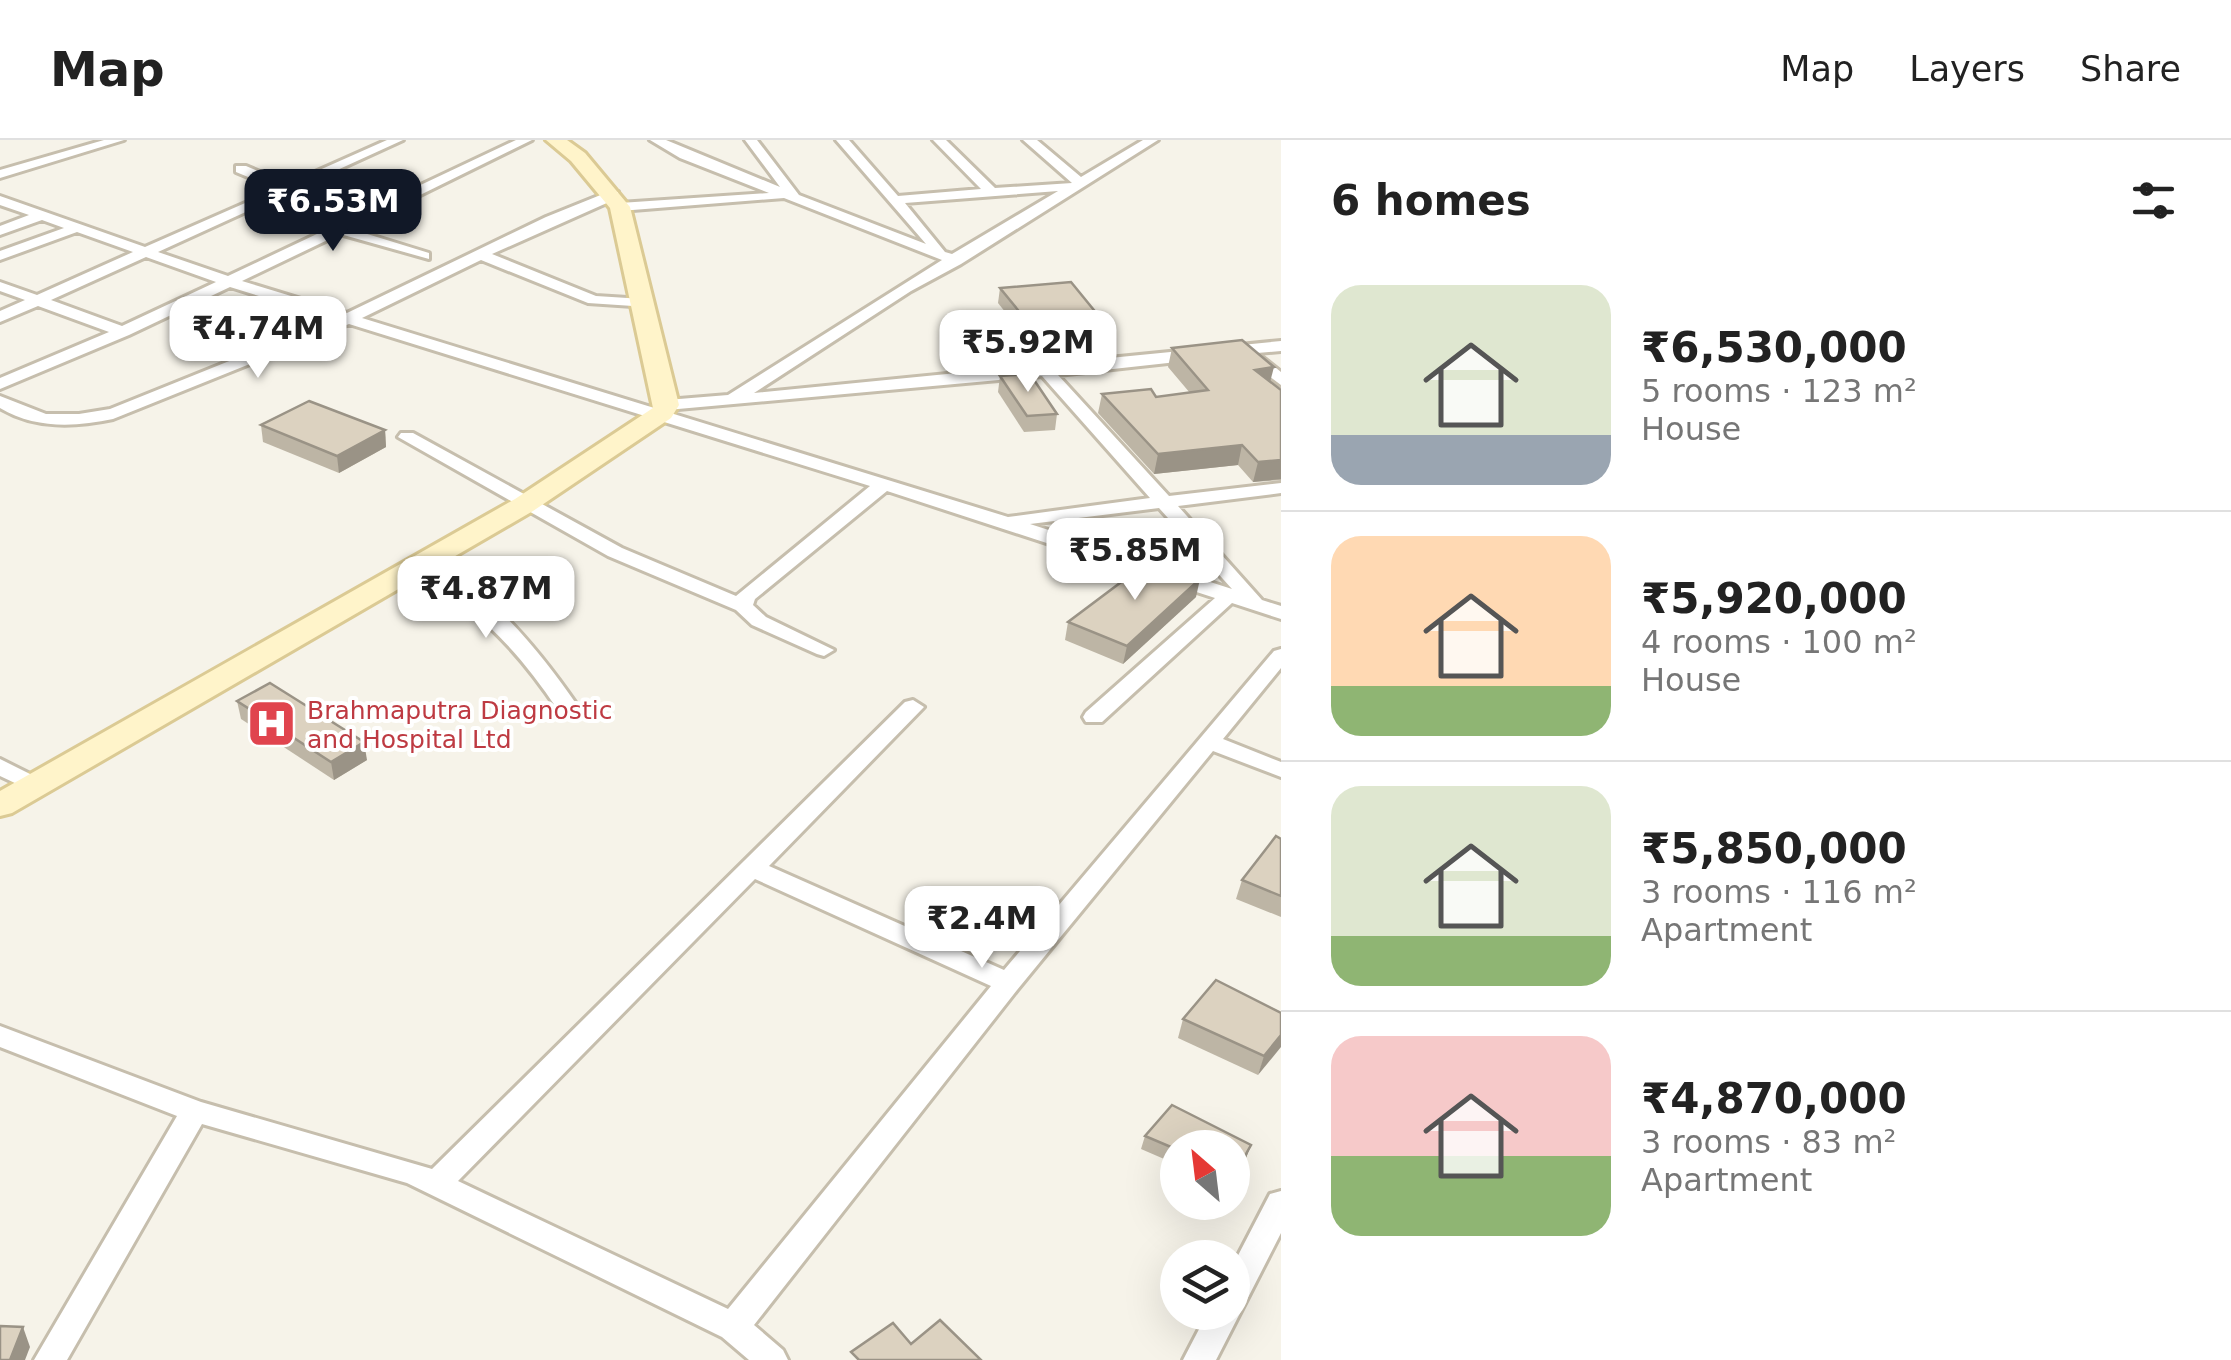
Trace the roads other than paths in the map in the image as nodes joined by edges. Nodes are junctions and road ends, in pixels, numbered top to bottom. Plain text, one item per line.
1 (118, 140) edge
2 (397, 140) edge
3 (526, 140) edge
4 (556, 140) edge
5 (656, 140) edge
6 (751, 140) edge
7 (842, 140) edge
8 (938, 140) edge
9 (1029, 140) edge
10 (1152, 140) edge
11 (1129, 145) edge
12 (241, 169) dead end
13 (0, 174) edge
14 (1077, 185) junction
15 (287, 188) junction
16 (992, 192) junction
17 (791, 196) junction
18 (0, 200) edge
19 (894, 200) junction
20 (617, 201) junction
21 (38, 217) junction
22 (336, 228) junction
23 (72, 229) junction
24 (0, 231) edge
25 (145, 254) junction
26 (480, 254) junction
27 (0, 256) edge
28 (424, 256) dead end
29 (948, 257) junction
30 (227, 282) junction
31 (0, 286) edge
32 (41, 300) junction
33 (643, 304) junction
34 (0, 317) edge
35 (348, 319) junction
36 (123, 332) junction
37 (1281, 346) edge
38 (1242, 350) junction
39 (1047, 372) junction
40 (1281, 380) edge
41 (0, 384) edge
42 (0, 401) edge
43 (730, 402) junction
44 (664, 409) junction
45 (407, 437) dead end
46 (884, 484) junction
47 (1281, 488) edge
48 (1161, 501) junction
49 (528, 502) junction
50 (1006, 522) junction
51 (418, 565) junction
52 (1230, 595) junction
53 (1256, 604) junction
54 (743, 606) junction
55 (1281, 613) edge
56 (824, 650) dead end
57 (1281, 656) edge
58 (566, 705) dead end
59 (913, 707) dead end
60 (1094, 717) dead end
61 (1209, 742) junction
62 (0, 766) edge
63 (1281, 770) edge
64 (34, 785) junction
65 (0, 793) edge
66 (0, 806) edge
67 (752, 868) junction
68 (1008, 984) junction
69 (0, 1036) edge
70 (195, 1111) junction
71 (436, 1184) junction
72 (1281, 1202) edge
73 (1250, 1263) edge
74 (733, 1327) junction
75 (1215, 1330) edge
76 (50, 1360) edge
77 (772, 1360) edge
78 (1199, 1360) edge

1 - 13 street
2 - 15 street
3 - 22 street
4 - 20 main road
5 - 17 street
6 - 17 street
7 - 19 street
8 - 16 street
9 - 14 street
10 - 11 street
11 - 14 street
12 - 15 street
14 - 16 street
14 - 29 street
15 - 25 street
16 - 19 street
17 - 20 street
17 - 29 street
18 - 21 street
19 - 29 street
20 - 26 street
20 - 33 main road
21 - 23 street
21 - 24 street
22 - 28 street
22 - 30 street
23 - 25 street
23 - 27 street
25 - 30 street
25 - 32 street
26 - 33 street
26 - 35 street
29 - 43 street
30 - 35 street
30 - 36 street
31 - 32 street
32 - 34 street
32 - 36 street
33 - 44 main road
35 - 42 street
35 - 44 street
36 - 41 street
37 - 38 street
38 - 39 street
38 - 40 street
39 - 43 street
39 - 48 street
43 - 44 street
44 - 46 street
44 - 49 main road
45 - 49 street
46 - 50 street
46 - 54 street
47 - 48 street
48 - 50 street
48 - 53 street
49 - 51 main road
49 - 54 street
50 - 52 street
51 - 58 street
51 - 64 main road
52 - 53 street
52 - 60 street
53 - 55 street
54 - 56 street
57 - 61 street
59 - 67 street
61 - 63 street
61 - 68 street
62 - 64 street
64 - 65 street
64 - 66 main road
67 - 68 street
67 - 71 street
68 - 74 street
69 - 70 street
70 - 71 street
70 - 76 street
71 - 74 street
72 - 73 street
74 - 77 street
75 - 78 street

